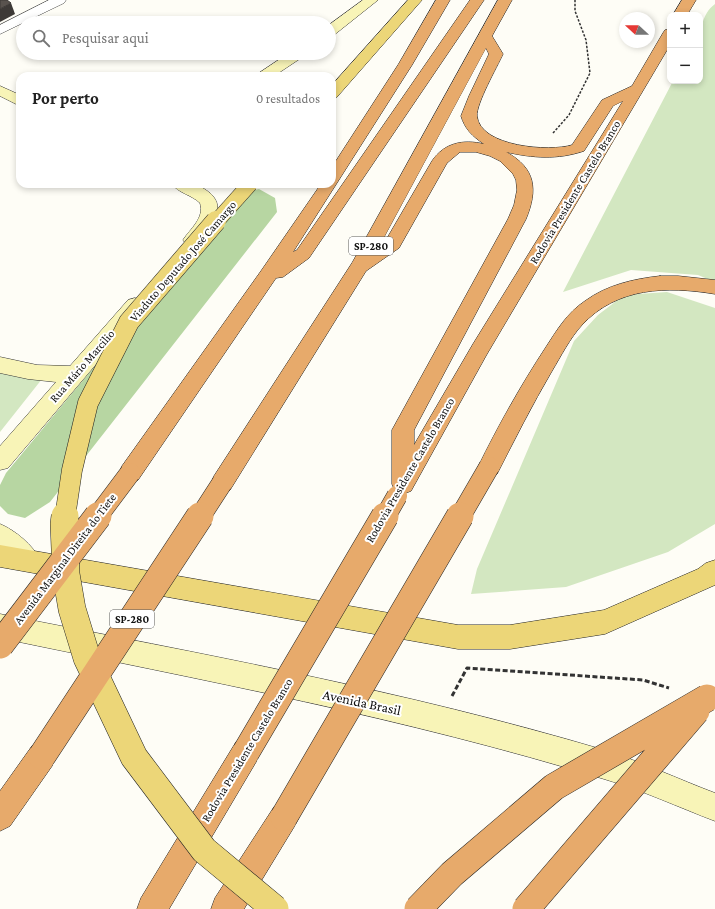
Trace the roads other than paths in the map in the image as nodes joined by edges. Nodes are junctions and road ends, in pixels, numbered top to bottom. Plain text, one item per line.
1 (59, 0) edge
2 (370, 0) edge
3 (416, 0) edge
4 (443, 0) edge
5 (477, 0) edge
6 (505, 0) edge
7 (688, 2) edge
8 (682, 12) edge
9 (28, 16) edge
10 (16, 22) edge
11 (336, 27) edge
12 (0, 30) edge
13 (486, 38) junction
14 (667, 38) edge
15 (288, 60) edge
16 (270, 72) edge
17 (638, 89) junction
18 (0, 90) edge
19 (336, 90) edge
20 (16, 99) edge
21 (336, 174) edge
22 (188, 188) edge
23 (246, 188) edge
24 (326, 188) edge
25 (360, 266) junction
26 (268, 276) junction
27 (715, 286) edge
28 (0, 365) edge
29 (74, 374) junction
30 (0, 461) edge
31 (400, 490) junction
32 (0, 535) edge
33 (0, 556) edge
34 (28, 560) junction
35 (711, 574) edge
36 (0, 626) edge
37 (0, 645) edge
38 (711, 696) edge
39 (715, 807) edge
40 (0, 816) edge
41 (152, 909) edge
42 (226, 909) edge
43 (275, 909) edge
44 (418, 909) edge
45 (526, 909) edge

1 - 9 street
2 - 11 main road
3 - 19 main road
4 - 21 highway
5 - 26 highway
6 - 13 highway, SP-280
7 - 8 highway
10 - 12 street
13 - 17 highway
13 - 25 highway, SP-280
14 - 17 highway, Rodovia Presidente Castelo Branco
15 - 16 main road
17 - 31 highway, Rodovia Presidente Castelo Branco
18 - 20 main road
22 - 29 main road, Rua Mário Marcilio
23 - 43 main road, Viaduto Deputado José Camargo, bridge
24 - 26 highway, Avenida Marginal Direita do Tiete
25 - 31 highway
25 - 40 highway, SP-280, bridge
26 - 37 highway, Avenida Marginal Direita do Tiete, bridge
27 - 42 highway, bridge
28 - 29 main road
29 - 30 main road, Rua Mário Marcilio
31 - 41 highway, Rodovia Presidente Castelo Branco, bridge
32 - 34 main road
33 - 34 main road
34 - 35 main road
36 - 39 main road, Avenida Brasil
38 - 44 highway, bridge
38 - 45 highway, bridge

